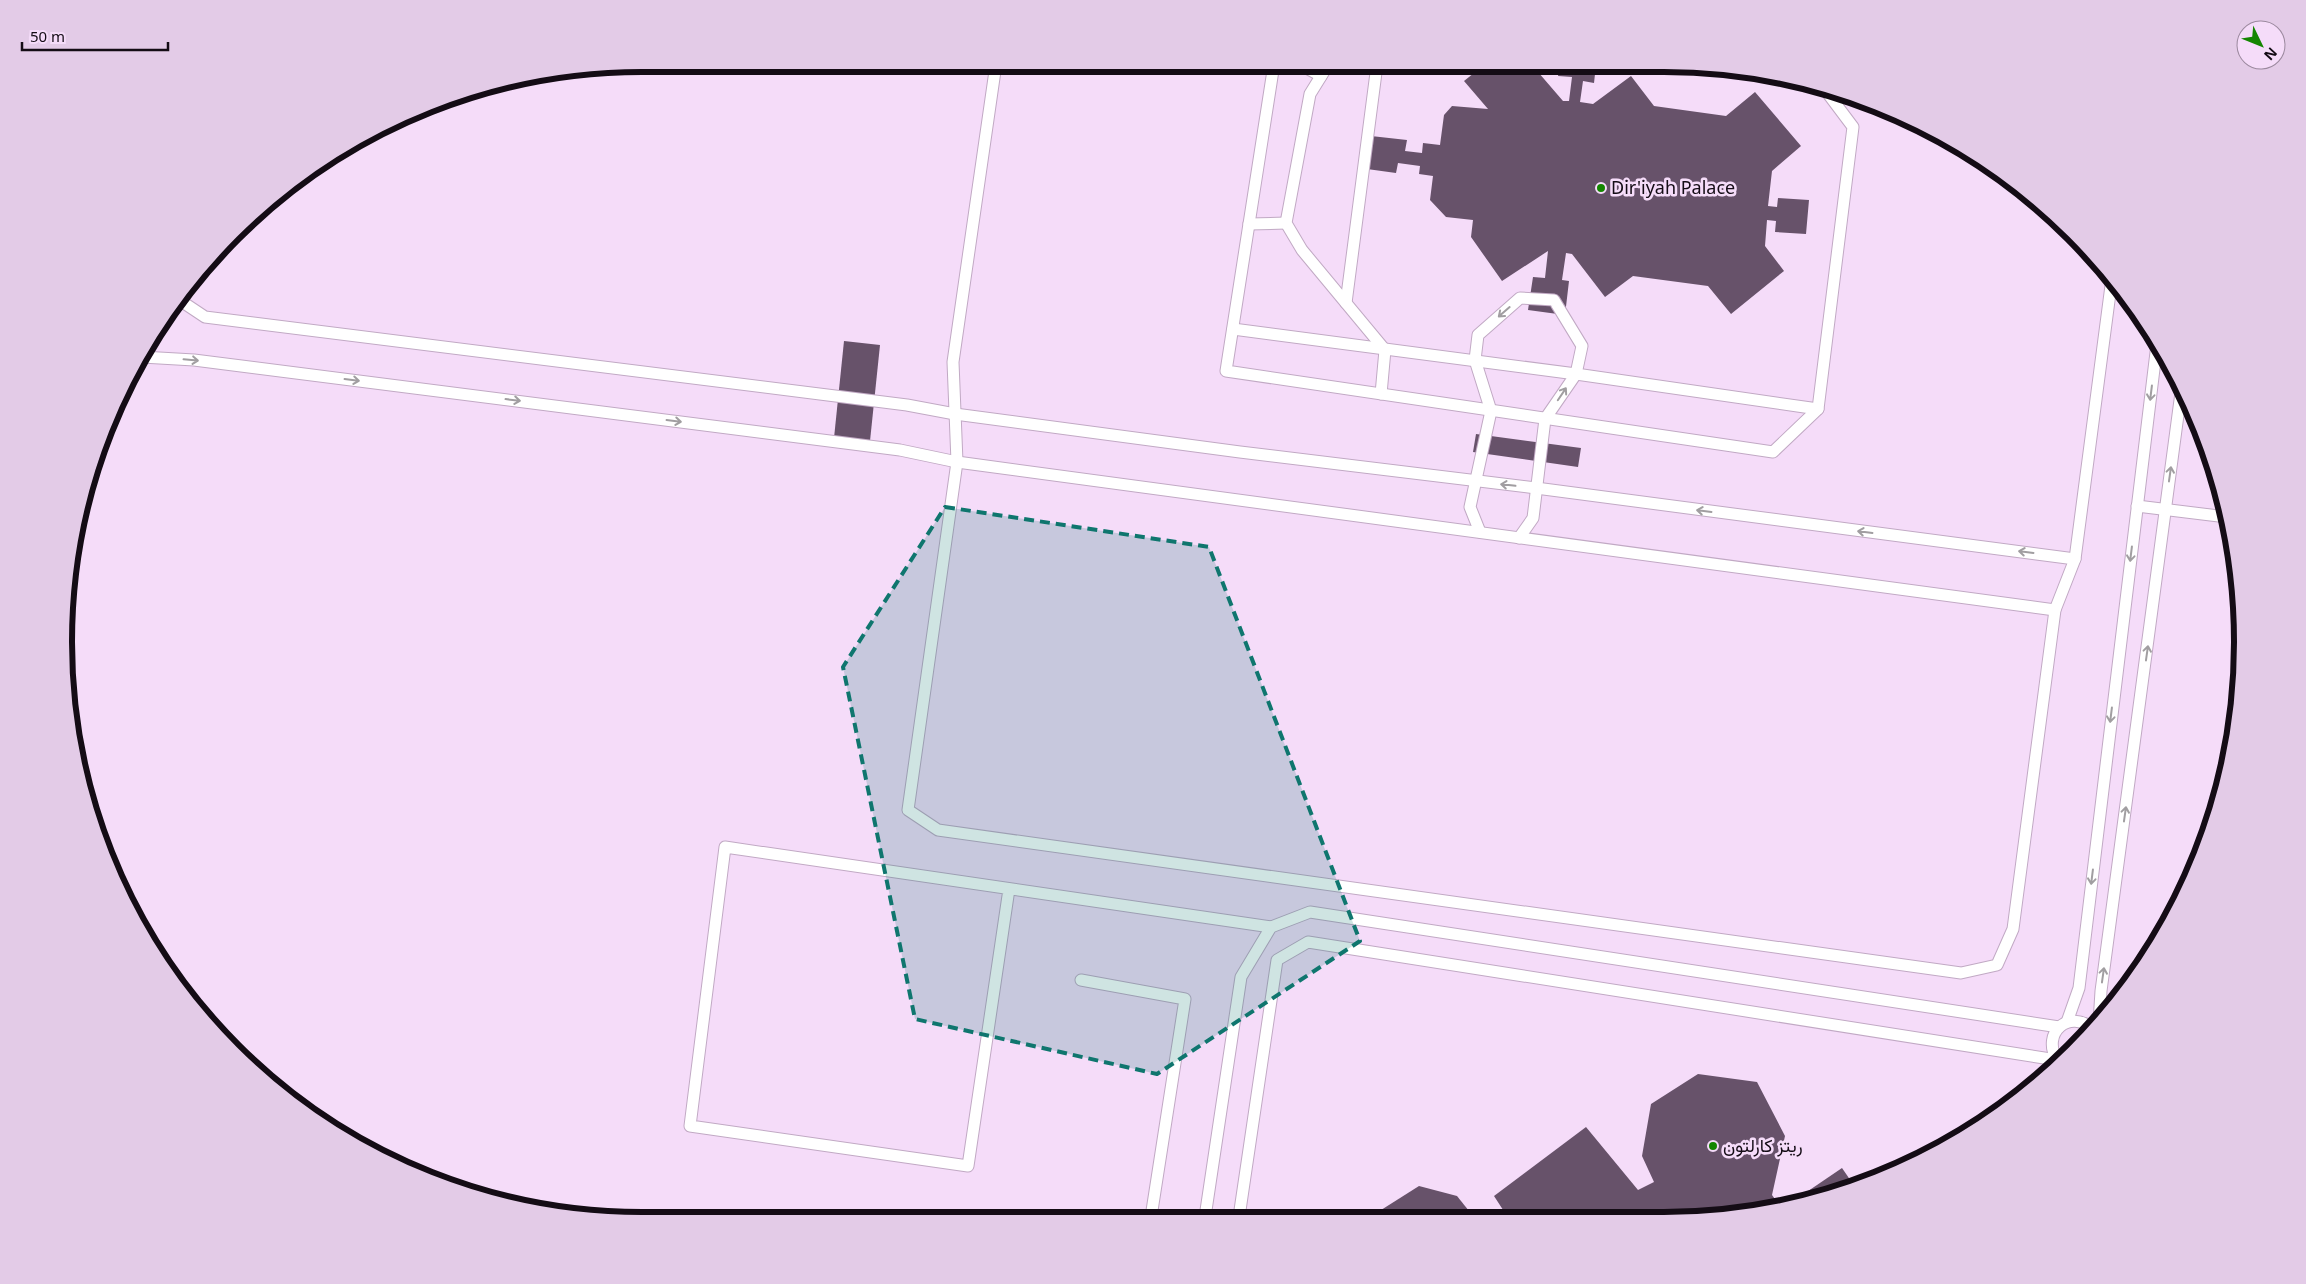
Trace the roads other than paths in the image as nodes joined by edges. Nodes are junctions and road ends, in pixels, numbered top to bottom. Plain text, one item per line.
1 (995, 72) edge
2 (1273, 72) edge
3 (1314, 72) edge
4 (1323, 72) edge
5 (1376, 72) edge
6 (1321, 76) junction
7 (1831, 98) edge
8 (1286, 222) junction
9 (1249, 224) junction
10 (2111, 289) edge
11 (184, 303) edge
12 (1346, 303) junction
13 (1233, 329) junction
14 (1385, 350) junction
15 (2156, 355) edge
16 (149, 357) edge
17 (1475, 360) junction
18 (1576, 374) junction
19 (1381, 394) junction
20 (2180, 401) edge
21 (1818, 409) junction
22 (1491, 410) junction
23 (955, 414) junction
24 (1545, 418) junction
25 (957, 462) junction
26 (1475, 481) junction
27 (1536, 488) junction
28 (2137, 506) junction
29 (2166, 509) junction
30 (2219, 517) edge
31 (1480, 532) junction
32 (1519, 538) junction
33 (2075, 559) junction
34 (2055, 610) junction
35 (1009, 889) junction
36 (1271, 927) junction
37 (1081, 980) dead end
38 (2100, 1008) edge
39 (2063, 1024) junction
40 (2086, 1024) edge
41 (2055, 1056) edge
42 (2051, 1059) edge
43 (1152, 1212) edge
44 (1206, 1212) edge
45 (1240, 1212) edge

1 - 23 lane
2 - 9 lane
3 - 6 lane
4 - 6 lane
5 - 12 lane
6 - 8 lane
7 - 21 lane
8 - 9 lane
8 - 12 lane
9 - 13 lane
10 - 33 lane
11 - 23 lane
12 - 14 lane
13 - 14 lane
13 - 19 lane
14 - 17 lane
14 - 19 lane
15 -> 28 lane
16 -> 25 lane
17 - 18 lane
18 -> 17 lane
17 - 22 lane
18 - 21 lane
24 -> 18 lane
19 - 22 lane
29 -> 20 lane
21 - 24 lane
22 - 24 lane
22 - 26 lane
23 - 25 lane
23 - 26 lane
24 - 27 lane
25 - 31 lane
25 - 34 lane
27 -> 26 lane
26 - 31 lane
27 - 32 lane
33 -> 27 lane
28 - 29 lane
28 -> 39 lane
29 - 30 lane
38 -> 29 lane
31 - 32 lane
32 - 34 lane
33 - 34 lane
35 - 35 lane
35 - 36 lane
36 - 39 lane
36 - 44 lane
37 - 43 lane
39 - 40 lane
39 - 41 lane
42 - 45 lane

